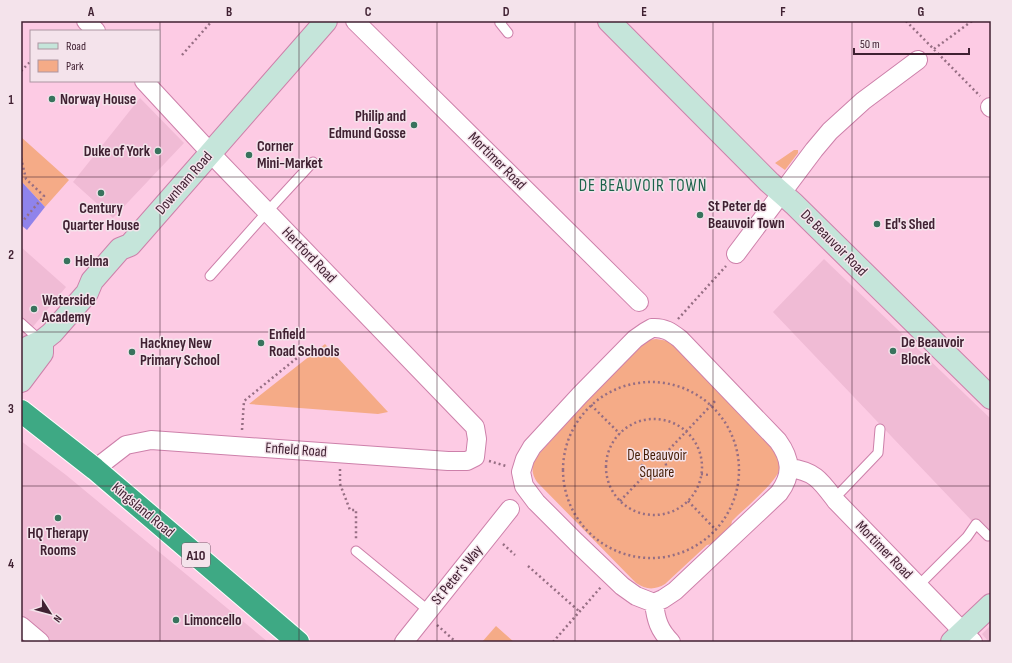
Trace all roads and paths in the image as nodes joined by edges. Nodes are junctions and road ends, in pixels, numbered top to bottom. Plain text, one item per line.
1 (86, 21) edge
2 (206, 21) edge
3 (326, 21) edge
4 (355, 21) edge
5 (502, 21) edge
6 (610, 21) edge
7 (906, 21) edge
8 (972, 21) edge
9 (211, 22) edge
10 (95, 30) edge
11 (508, 33) dead end
12 (934, 49) junction
13 (182, 56) dead end
14 (918, 60) dead end
15 (30, 62) edge
16 (21, 71) edge
17 (145, 82) edge
18 (990, 107) edge
19 (210, 153) junction
20 (21, 158) edge
21 (313, 162) dead end
22 (782, 194) junction
23 (267, 212) junction
24 (22, 222) edge
25 (736, 254) joint
26 (210, 276) dead end
27 (639, 302) dead end
28 (21, 323) edge
29 (668, 330) junction
30 (42, 342) junction
31 (308, 349) dead end
32 (21, 357) edge
33 (21, 381) edge
34 (601, 398) joint
35 (991, 398) edge
36 (709, 408) dead end
37 (594, 409) dead end
38 (21, 411) edge
39 (242, 429) dead end
40 (880, 429) dead end
41 (687, 432) junction
42 (620, 434) junction
43 (341, 453) junction
44 (475, 457) junction
45 (662, 457) junction
46 (789, 468) junction
47 (94, 469) junction
48 (521, 472) junction
49 (702, 474) junction
50 (645, 475) junction
51 (709, 475) dead end
52 (834, 498) junction
53 (620, 501) junction
54 (688, 501) junction
55 (510, 509) dead end
56 (712, 526) dead end
57 (988, 536) dead end
58 (499, 542) dead end
59 (356, 551) joint
60 (515, 555) dead end
61 (528, 566) dead end
62 (611, 575) junction
63 (918, 586) junction
64 (654, 603) junction
65 (991, 605) edge
66 (580, 612) junction
67 (427, 613) junction
68 (21, 626) edge
69 (963, 639) edge
70 (40, 642) edge
71 (298, 642) edge
72 (404, 642) edge
73 (456, 642) edge
74 (553, 642) edge
75 (671, 642) edge

1 - 10 street
2 - 9 path
3 - 19 street, Downham Road
4 - 27 street, Mortimer Road
5 - 11 lane
6 - 22 street, De Beauvoir Road
7 - 12 path
8 - 12 path
9 - 13 path
12 - 18 path
14 - 22 street
15 - 16 path
17 - 19 street, Hertford Road
19 - 23 street, Hertford Road
19 - 30 street, Downham Road
20 - 24 path
21 - 23 lane
22 - 25 street
22 - 35 street, De Beauvoir Road
23 - 26 lane
23 - 44 street, Hertford Road
25 - 29 path
28 - 30 lane
29 - 46 street
29 - 48 street
30 - 32 street, Downham Road
30 - 33 street, Downham Road
31 - 39 path
34 - 34 path
36 - 41 path
37 - 42 path
38 - 47 highway, Kingsland Road / A10
40 - 52 lane
41 - 42 path
41 - 45 path
41 - 49 path
42 - 53 path
43 - 44 street, Enfield Road
43 - 47 street, Enfield Road
43 - 59 path
44 - 48 path
45 - 50 path
45 - 50 path
46 - 52 street, Mortimer Road
46 - 64 street
47 - 71 highway, Kingsland Road / A10
48 - 62 street
49 - 51 path
49 - 54 path
50 - 53 path
52 - 63 street, Mortimer Road
53 - 54 path
54 - 56 path
55 - 67 street, St Peter's Way
57 - 63 lane
58 - 60 path
59 - 67 lane
61 - 66 path
62 - 64 street
62 - 66 path
63 - 69 street, Mortimer Road
64 - 75 street
65 - 69 street
66 - 74 path
67 - 72 street, St Peter's Way
67 - 73 path
68 - 70 street

